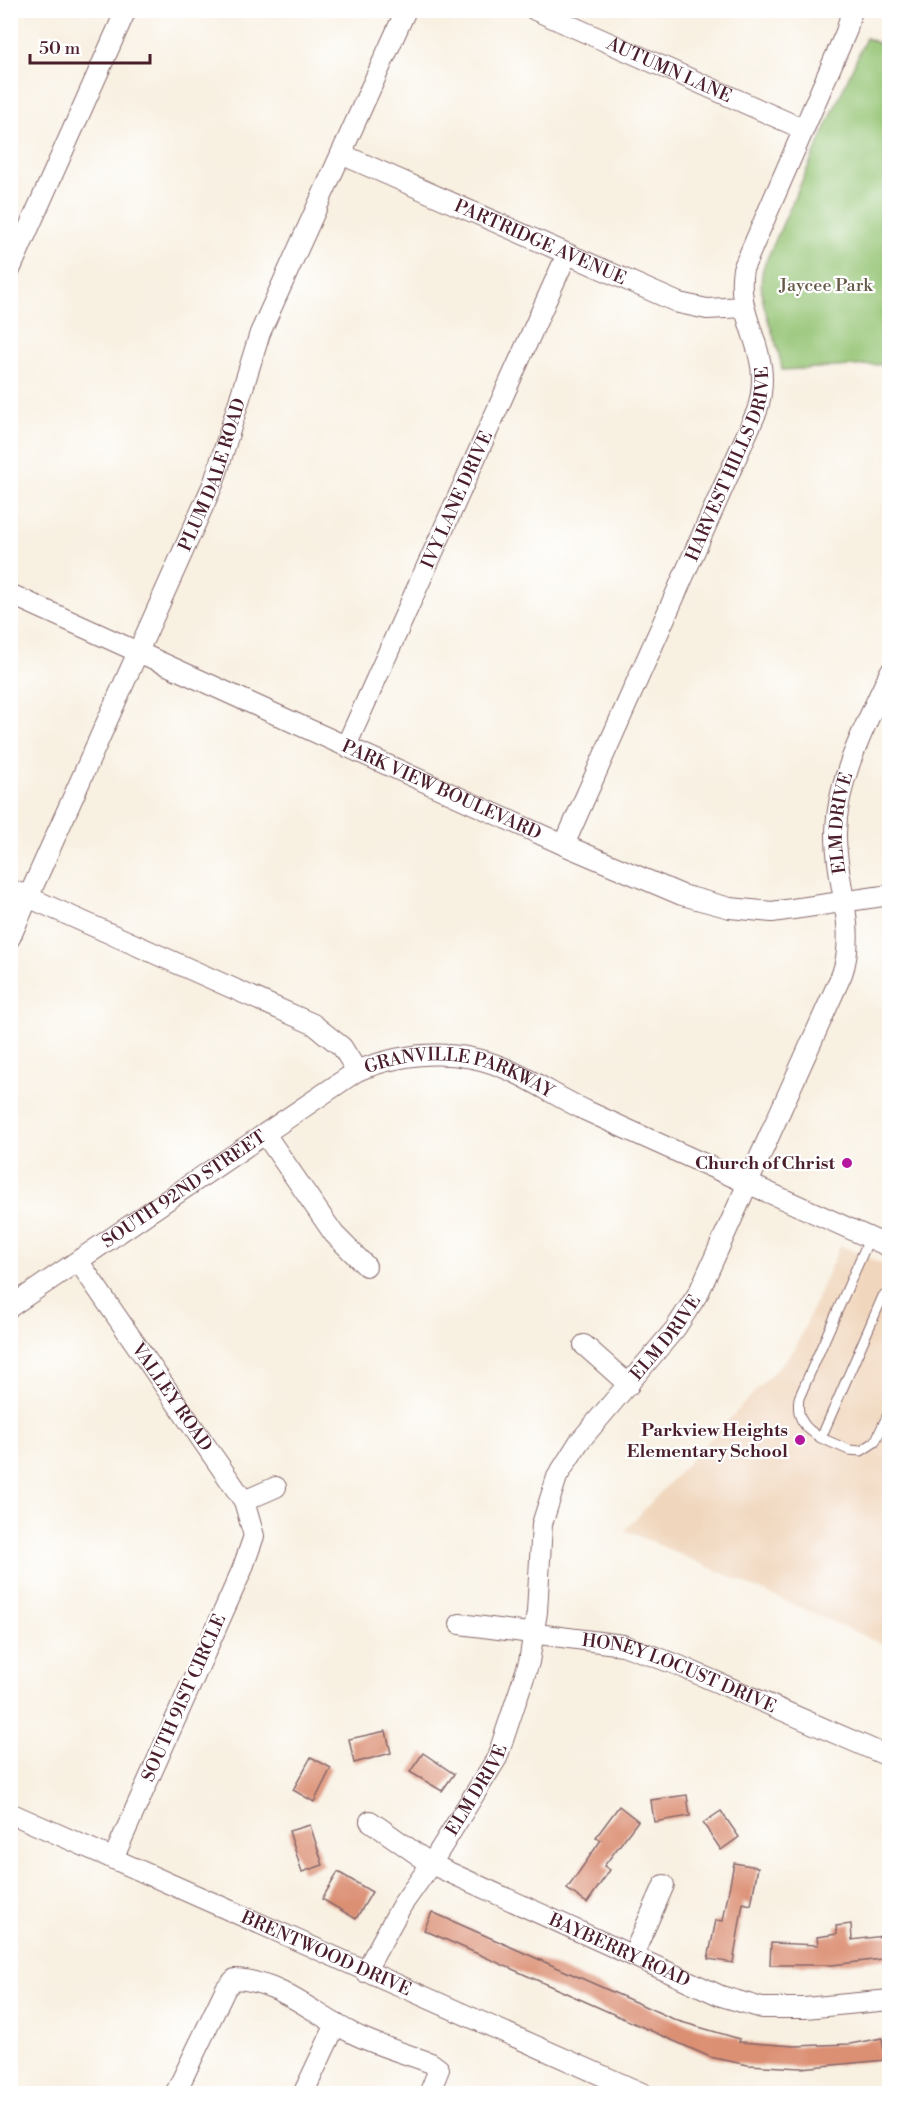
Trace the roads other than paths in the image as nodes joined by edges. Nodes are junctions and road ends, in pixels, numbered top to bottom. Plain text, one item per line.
1 (126, 10) edge
2 (406, 10) edge
3 (535, 10) edge
4 (852, 10) edge
5 (803, 129) junction
6 (341, 154) junction
7 (567, 254) junction
8 (10, 270) edge
9 (744, 307) junction
10 (10, 594) edge
11 (139, 652) junction
12 (890, 672) edge
13 (346, 746) junction
14 (564, 845) junction
15 (10, 889) edge
16 (890, 895) edge
17 (29, 898) junction
18 (844, 903) junction
19 (10, 938) edge
20 (357, 1071) junction
21 (265, 1134) junction
22 (748, 1183) junction
23 (870, 1238) junction
24 (890, 1246) edge
25 (79, 1262) junction
26 (366, 1266) dead end
27 (890, 1299) edge
28 (10, 1307) edge
29 (584, 1345) dead end
30 (629, 1385) junction
31 (890, 1410) edge
32 (821, 1438) junction
33 (276, 1486) dead end
34 (244, 1501) junction
35 (254, 1536) joint
36 (460, 1624) dead end
37 (534, 1632) junction
38 (890, 1758) edge
39 (10, 1813) edge
40 (370, 1821) dead end
41 (113, 1859) junction
42 (431, 1864) junction
43 (664, 1885) dead end
44 (633, 1955) junction
45 (365, 1972) junction
46 (890, 2000) edge
47 (336, 2024) junction
48 (175, 2094) edge
49 (303, 2094) edge
50 (429, 2094) edge
51 (644, 2094) edge

1 - 8 street
2 - 6 street, PLUM DALE ROAD
3 - 5 street, AUTUMN LANE
4 - 5 street, HARVEST HILLS DRIVE
5 - 9 street, HARVEST HILLS DRIVE
6 - 7 street, PARTRIDGE AVENUE
6 - 11 street, PLUM DALE ROAD
7 - 9 street, PARTRIDGE AVENUE
7 - 13 street, IVY LANE DRIVE
9 - 14 street, HARVEST HILLS DRIVE
10 - 11 street, PARK VIEW BOULEVARD
11 - 13 street, PARK VIEW BOULEVARD
11 - 17 street, PLUM DALE ROAD
12 - 18 street, ELM DRIVE
13 - 14 street, PARK VIEW BOULEVARD
14 - 18 street, PARK VIEW BOULEVARD
15 - 17 street, GRANVILLE PARKWAY
16 - 18 street, PARK VIEW BOULEVARD
17 - 19 street, PLUM DALE ROAD
17 - 20 street, GRANVILLE PARKWAY
18 - 22 street, ELM DRIVE
20 - 21 street, SOUTH 92ND STREET
20 - 22 street, GRANVILLE PARKWAY
21 - 25 street, SOUTH 92ND STREET
21 - 26 street
22 - 23 street, GRANVILLE PARKWAY
22 - 30 street, ELM DRIVE
23 - 24 street, GRANVILLE PARKWAY
23 - 32 lane
25 - 28 street, SOUTH 92ND STREET
25 - 34 street, VALLEY ROAD
27 - 32 lane
29 - 30 street
30 - 37 street, ELM DRIVE
31 - 32 lane
33 - 34 street
34 - 35 street, VALLEY ROAD
35 - 41 street, SOUTH 91ST CIRCLE
36 - 37 street, HONEY LOCUST DRIVE
37 - 38 street, HONEY LOCUST DRIVE
37 - 42 street, ELM DRIVE
39 - 41 street, BRENTWOOD DRIVE
40 - 42 street, BAYBERRY ROAD
41 - 45 street, BRENTWOOD DRIVE
42 - 44 street, BAYBERRY ROAD
42 - 45 street, ELM DRIVE
43 - 44 street
44 - 46 street, BAYBERRY ROAD
45 - 51 street, BRENTWOOD DRIVE
47 - 48 street
47 - 49 street
47 - 50 street

